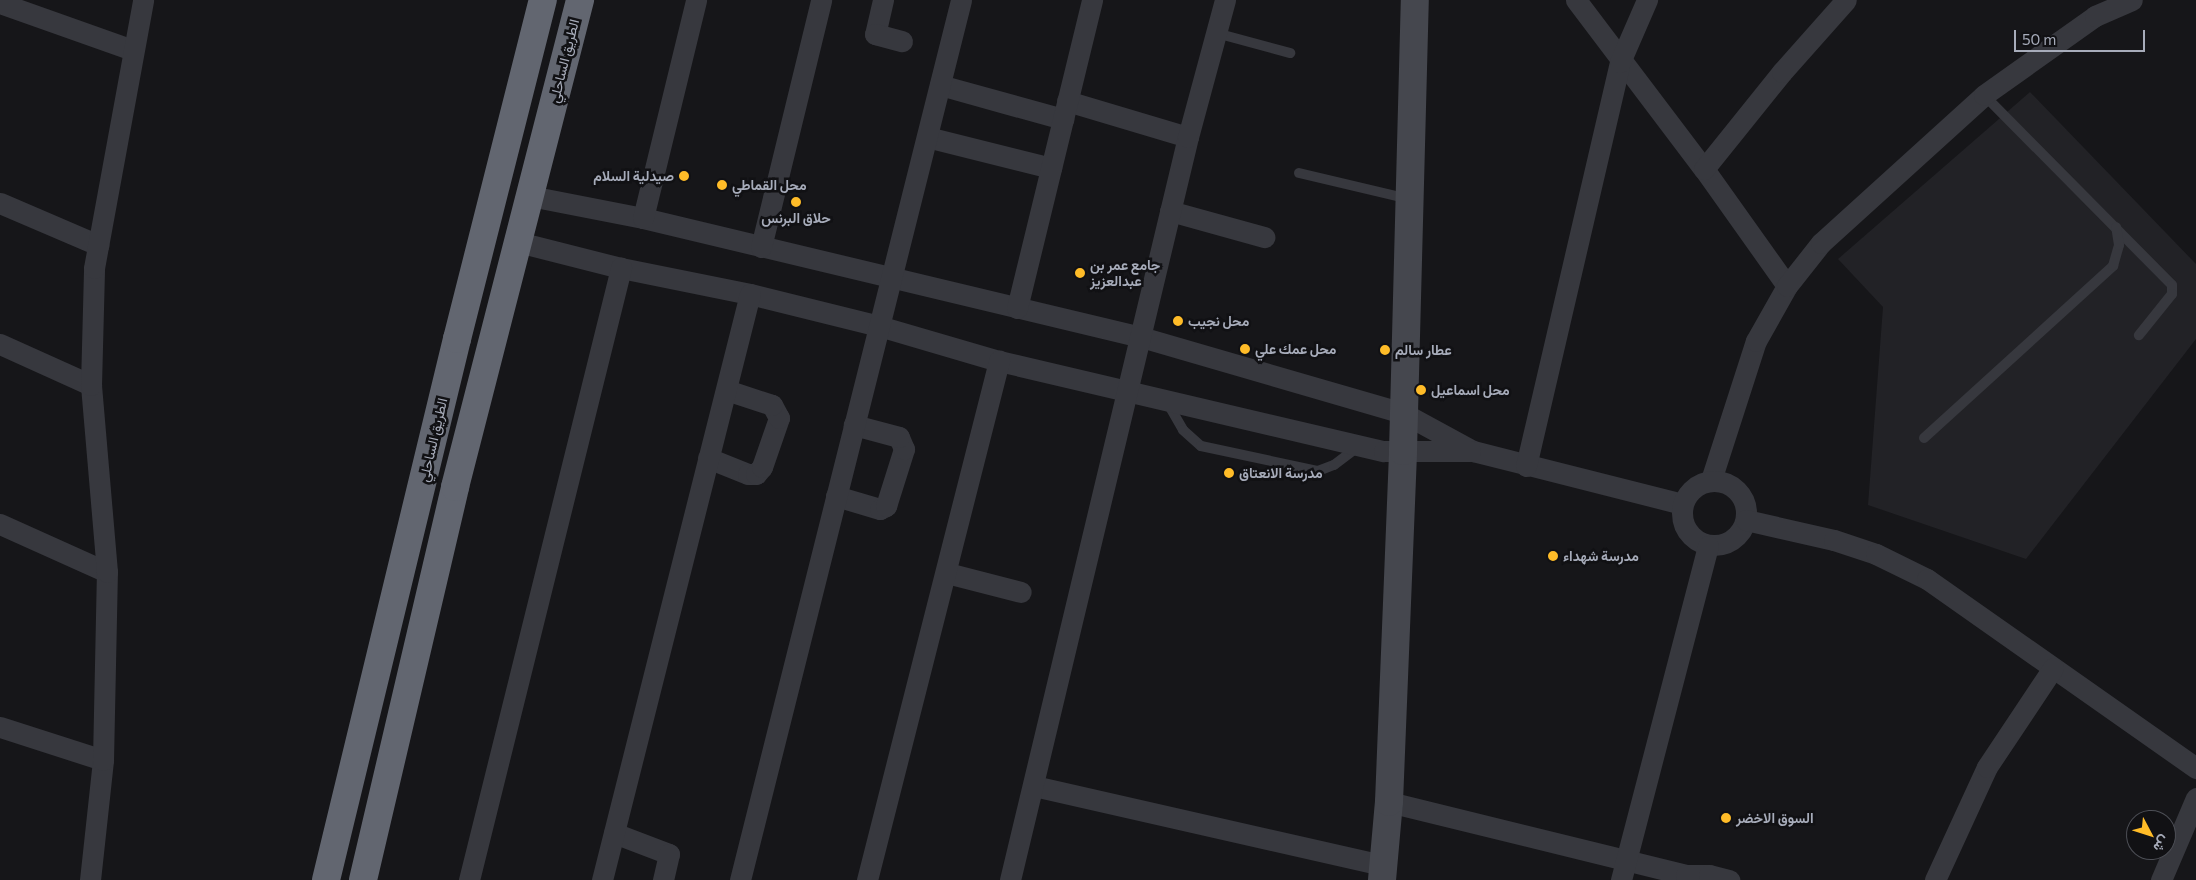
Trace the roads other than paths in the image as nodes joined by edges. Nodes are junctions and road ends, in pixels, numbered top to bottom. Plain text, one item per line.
1 (142, 0) edge
2 (543, 0) edge
3 (580, 0) edge
4 (696, 0) edge
5 (821, 0) edge
6 (883, 0) edge
7 (961, 0) edge
8 (1092, 0) edge
9 (1225, 0) edge
10 (1415, 0) edge
11 (1576, 0) edge
12 (1647, 0) edge
13 (1846, 0) edge
14 (2132, 0) edge
15 (0, 3) edge
16 (1216, 33) junction
17 (902, 41) dead end
18 (133, 50) junction
19 (1290, 53) dead end
20 (1620, 62) junction
21 (940, 85) junction
22 (1984, 95) junction
23 (1065, 110) junction
24 (927, 137) junction
25 (1188, 137) junction
26 (1051, 168) junction
27 (1704, 169) junction
28 (1299, 173) dead end
29 (530, 196) junction
30 (1410, 199) junction
31 (0, 203) edge
32 (1170, 211) junction
33 (643, 218) junction
34 (2116, 227) junction
35 (1264, 236) dead end
36 (518, 242) junction
37 (98, 245) junction
38 (761, 247) junction
39 (621, 268) junction
40 (891, 277) junction
41 (1787, 286) junction
42 (750, 294) junction
43 (1017, 308) junction
44 (879, 326) junction
45 (2139, 335) dead end
46 (1141, 337) junction
47 (0, 344) edge
48 (999, 361) junction
49 (91, 385) junction
50 (726, 390) junction
51 (1128, 391) junction
52 (1166, 400) junction
53 (1403, 413) junction
54 (854, 425) junction
55 (1924, 438) dead end
56 (1360, 446) junction
57 (1403, 451) junction
58 (1473, 451) junction
59 (708, 458) junction
60 (1526, 466) junction
61 (1712, 480) junction
62 (836, 496) junction
63 (1682, 504) junction
64 (1746, 520) junction
65 (0, 524) edge
66 (1708, 546) junction
67 (106, 572) junction
68 (947, 573) junction
69 (1021, 592) dead end
70 (2053, 668) junction
71 (0, 727) edge
72 (103, 760) junction
73 (2196, 768) edge
74 (1034, 786) junction
75 (2196, 798) edge
76 (1389, 802) junction
77 (614, 833) junction
78 (1626, 860) junction
79 (1382, 873) edge
80 (90, 880) edge
81 (326, 880) edge
82 (363, 880) edge
83 (469, 880) edge
84 (602, 880) edge
85 (663, 880) edge
86 (740, 880) edge
87 (867, 880) edge
88 (1010, 880) edge
89 (1621, 880) edge
90 (1729, 880) edge
91 (1935, 880) edge
92 (2161, 880) edge

1 - 18 street
2 - 81 highway, الطريق الساحلي
3 - 29 highway, الطريق الساحلي
4 - 33 street
5 - 38 street
6 - 17 street
7 - 21 street
8 - 23 street
9 - 16 street
10 - 30 street
11 - 20 street
12 - 20 street
13 - 27 street
14 - 22 street
15 - 18 street
16 - 19 lane
16 - 25 street
18 - 37 street
20 - 27 street
20 - 60 street
21 - 23 street
21 - 24 street
22 - 34 lane
22 - 41 street
23 - 25 street
23 - 26 street
24 - 26 street
24 - 40 street
25 - 32 street
26 - 43 street
27 - 41 street
28 - 30 lane
29 - 33 street
29 - 36 highway, الطريق الساحلي
30 - 53 street
31 - 37 street
32 - 35 street
32 - 46 street
33 - 38 street
34 - 45 lane
34 - 55 lane
36 - 39 street
36 - 82 highway, الطريق الساحلي
37 - 49 street
38 - 40 street
39 - 42 street
39 - 83 street
40 - 43 street
40 - 44 street
41 - 61 street
42 - 44 street
42 - 50 street
43 - 46 street
44 - 48 street
44 - 54 street
46 - 51 street
46 - 53 street
47 - 49 street
48 - 51 street
48 - 68 street
49 - 67 street
50 - 59 street
50 - 59 street
51 - 52 street
51 - 74 street
52 - 56 street
52 - 56 lane
53 - 57 street
53 - 58 street
54 - 62 street
54 - 62 street
56 - 57 street
57 - 58 street
57 - 76 street
58 - 60 street
59 - 77 street
60 - 63 street
61 - 63 street
61 - 64 street
62 - 86 street
63 - 66 street
64 - 66 street
64 - 70 street
65 - 67 street
66 - 78 street
67 - 72 street
68 - 69 street
68 - 87 street
70 - 73 street
70 - 91 street
71 - 72 street
72 - 80 street
74 - 79 street
74 - 88 street
75 - 92 street
76 - 78 street
76 - 79 street
77 - 84 street
77 - 85 street
78 - 89 street
78 - 90 street

